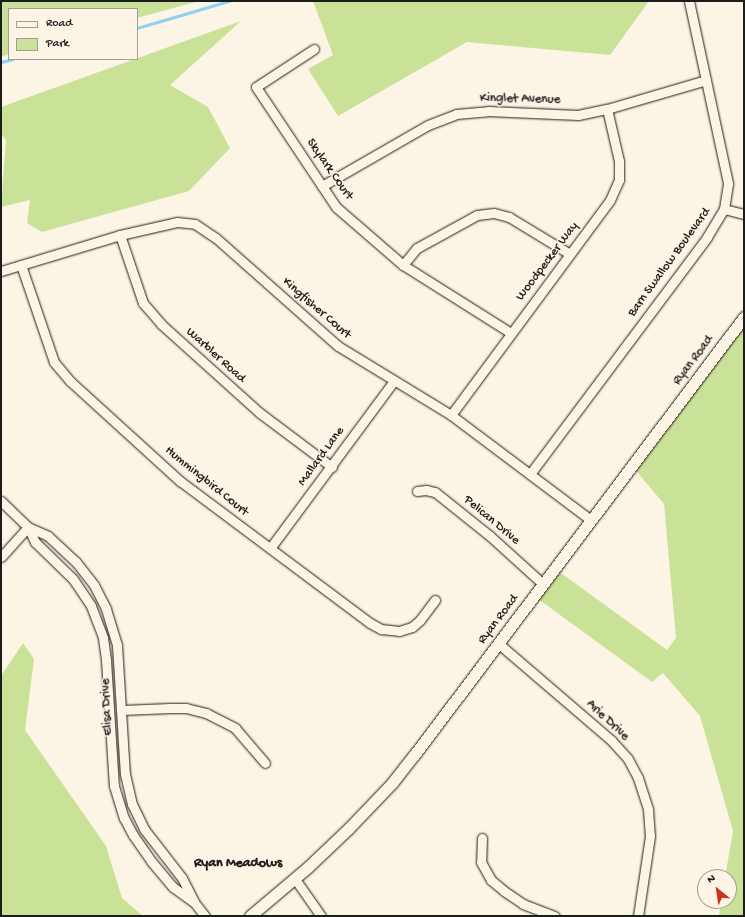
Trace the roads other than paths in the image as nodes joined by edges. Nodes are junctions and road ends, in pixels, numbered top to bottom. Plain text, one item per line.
1 (681, 1) edge
2 (689, 1) edge
3 (692, 12) junction
4 (314, 49) dead end
5 (706, 80) junction
6 (607, 109) junction
7 (322, 186) junction
8 (724, 209) junction
9 (744, 214) edge
10 (120, 235) junction
11 (570, 254) junction
12 (21, 265) junction
13 (403, 265) junction
14 (1, 271) edge
15 (744, 317) edge
16 (511, 333) junction
17 (394, 381) junction
18 (451, 415) junction
19 (332, 467) junction
20 (530, 474) junction
21 (417, 491) dead end
22 (1, 501) edge
23 (591, 520) junction
24 (28, 527) junction
25 (271, 547) junction
26 (1, 557) edge
27 (543, 584) junction
28 (94, 585) junction
29 (84, 593) junction
30 (435, 600) dead end
31 (499, 644) junction
32 (117, 645) junction
33 (104, 647) junction
34 (122, 710) junction
35 (265, 763) dead end
36 (126, 780) junction
37 (114, 783) junction
38 (482, 838) dead end
39 (151, 840) junction
40 (140, 847) junction
41 (295, 879) junction
42 (194, 902) junction
43 (205, 916) edge
44 (250, 916) edge
45 (322, 916) edge
46 (555, 916) edge
47 (638, 916) edge

1 - 3 street
2 - 3 street, Barn Swallow Boulevard
3 - 5 street, Barn Swallow Boulevard
4 - 7 street, Skylark Court
5 - 6 street, Kinglet Avenue
5 - 8 street, Barn Swallow Boulevard
6 - 7 street, Kinglet Avenue
6 - 11 street, Woodpecker Way
7 - 13 street, Skylark Court
8 - 9 street
8 - 20 street, Barn Swallow Boulevard
10 - 12 street, Kingfisher Court
10 - 17 street, Kingfisher Court
10 - 19 street, Warbler Road
11 - 13 street
11 - 16 street, Woodpecker Way
12 - 14 street, Kingfisher Court
12 - 25 street, Hummingbird Court
13 - 16 street, Skylark Court
15 - 23 street, Ryan Road
16 - 18 street, Woodpecker Way
17 - 18 street, Kingfisher Court
17 - 19 street, Mallard Lane
18 - 20 street, Kingfisher Court
19 - 25 street, Mallard Lane
20 - 23 street, Kingfisher Court
21 - 27 street, Pelican Drive
22 - 24 street, Elisa Drive
23 - 27 street, Ryan Road
24 - 26 street
24 - 28 street, Elisa Drive
24 - 29 street, Elisa Drive
25 - 30 street, Hummingbird Court
27 - 31 street, Ryan Road
28 - 29 street
28 - 32 street, Elisa Drive
29 - 33 street, Elisa Drive
31 - 41 street, Ryan Road
31 - 47 street, Arie Drive
32 - 33 street
32 - 34 street, Elisa Drive
33 - 37 street, Elisa Drive
34 - 35 street
34 - 36 street, Elisa Drive
36 - 37 street
36 - 39 street, Elisa Drive
37 - 40 street, Elisa Drive
38 - 46 street
39 - 40 street
39 - 42 street, Elisa Drive
40 - 42 street, Elisa Drive
41 - 44 street, Ryan Road
41 - 45 street
42 - 43 street, Elisa Drive

